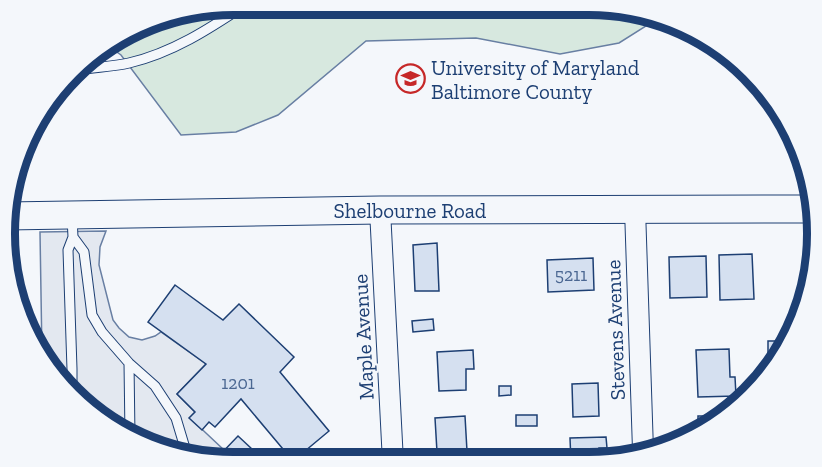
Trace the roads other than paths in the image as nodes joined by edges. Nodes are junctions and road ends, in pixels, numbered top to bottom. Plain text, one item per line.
1 (229, 15) edge
2 (90, 68) edge
3 (635, 209) junction
4 (806, 209) edge
5 (380, 210) junction
6 (15, 217) edge
7 (73, 226) junction
8 (129, 363) junction
9 (72, 381) edge
10 (130, 426) edge
11 (643, 445) edge
12 (185, 447) edge
13 (392, 452) edge

1 - 2 lane
3 - 4 street, Shelbourne Road
3 - 5 street, Shelbourne Road
3 - 11 street, Stevens Avenue
5 - 7 street, Shelbourne Road
5 - 13 street, Maple Avenue
6 - 7 street, Shelbourne Road
7 - 8 lane
7 - 9 lane
8 - 10 lane
8 - 12 lane

